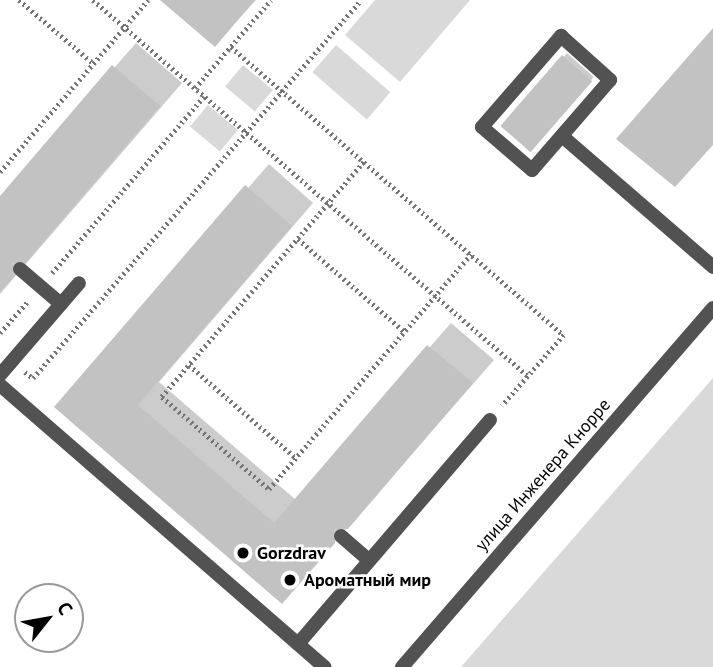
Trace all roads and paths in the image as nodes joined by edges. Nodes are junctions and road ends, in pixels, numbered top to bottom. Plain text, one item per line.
1 (19, 0) edge
2 (93, 0) edge
3 (148, 0) edge
4 (271, 0) edge
5 (361, 0) edge
6 (125, 27) junction
7 (230, 47) junction
8 (93, 64) junction
9 (195, 88) junction
10 (281, 90) junction
11 (204, 96) junction
12 (245, 131) junction
13 (562, 136) junction
14 (364, 162) junction
15 (0, 172) edge
16 (329, 203) junction
17 (298, 239) junction
18 (471, 254) junction
19 (713, 267) edge
20 (20, 269) dead end
21 (79, 283) dead end
22 (41, 286) junction
23 (435, 295) junction
24 (61, 304) junction
25 (713, 309) edge
26 (404, 331) junction
27 (0, 333) edge
28 (12, 361) junction
29 (190, 366) junction
30 (0, 375) edge
31 (528, 376) junction
32 (0, 384) edge
33 (490, 420) joint
34 (296, 458) junction
35 (341, 536) dead end
36 (369, 560) junction
37 (298, 644) junction
38 (324, 667) edge
39 (402, 667) edge

1 - 8 path
2 - 6 path
3 - 6 path
4 - 7 path
5 - 10 path
6 - 8 path
6 - 9 path
7 - 9 path
7 - 10 path
8 - 15 path
9 - 11 path
10 - 12 path
10 - 14 path
11 - 12 path
11 - 22 path
12 - 16 path
12 - 28 path
13 - 13 street
13 - 19 street
14 - 16 path
14 - 18 path
16 - 17 path
16 - 23 path
17 - 26 path
17 - 29 path
18 - 23 path
18 - 31 path
20 - 22 street
21 - 24 street
22 - 24 street
22 - 27 path
23 - 26 path
23 - 31 path
24 - 28 street
25 - 39 street, улица Инженера Кнорре
26 - 34 path
28 - 30 street
29 - 34 path
29 - 34 path
31 - 33 path
32 - 37 street
33 - 36 street
35 - 36 street
36 - 37 street
37 - 38 street

